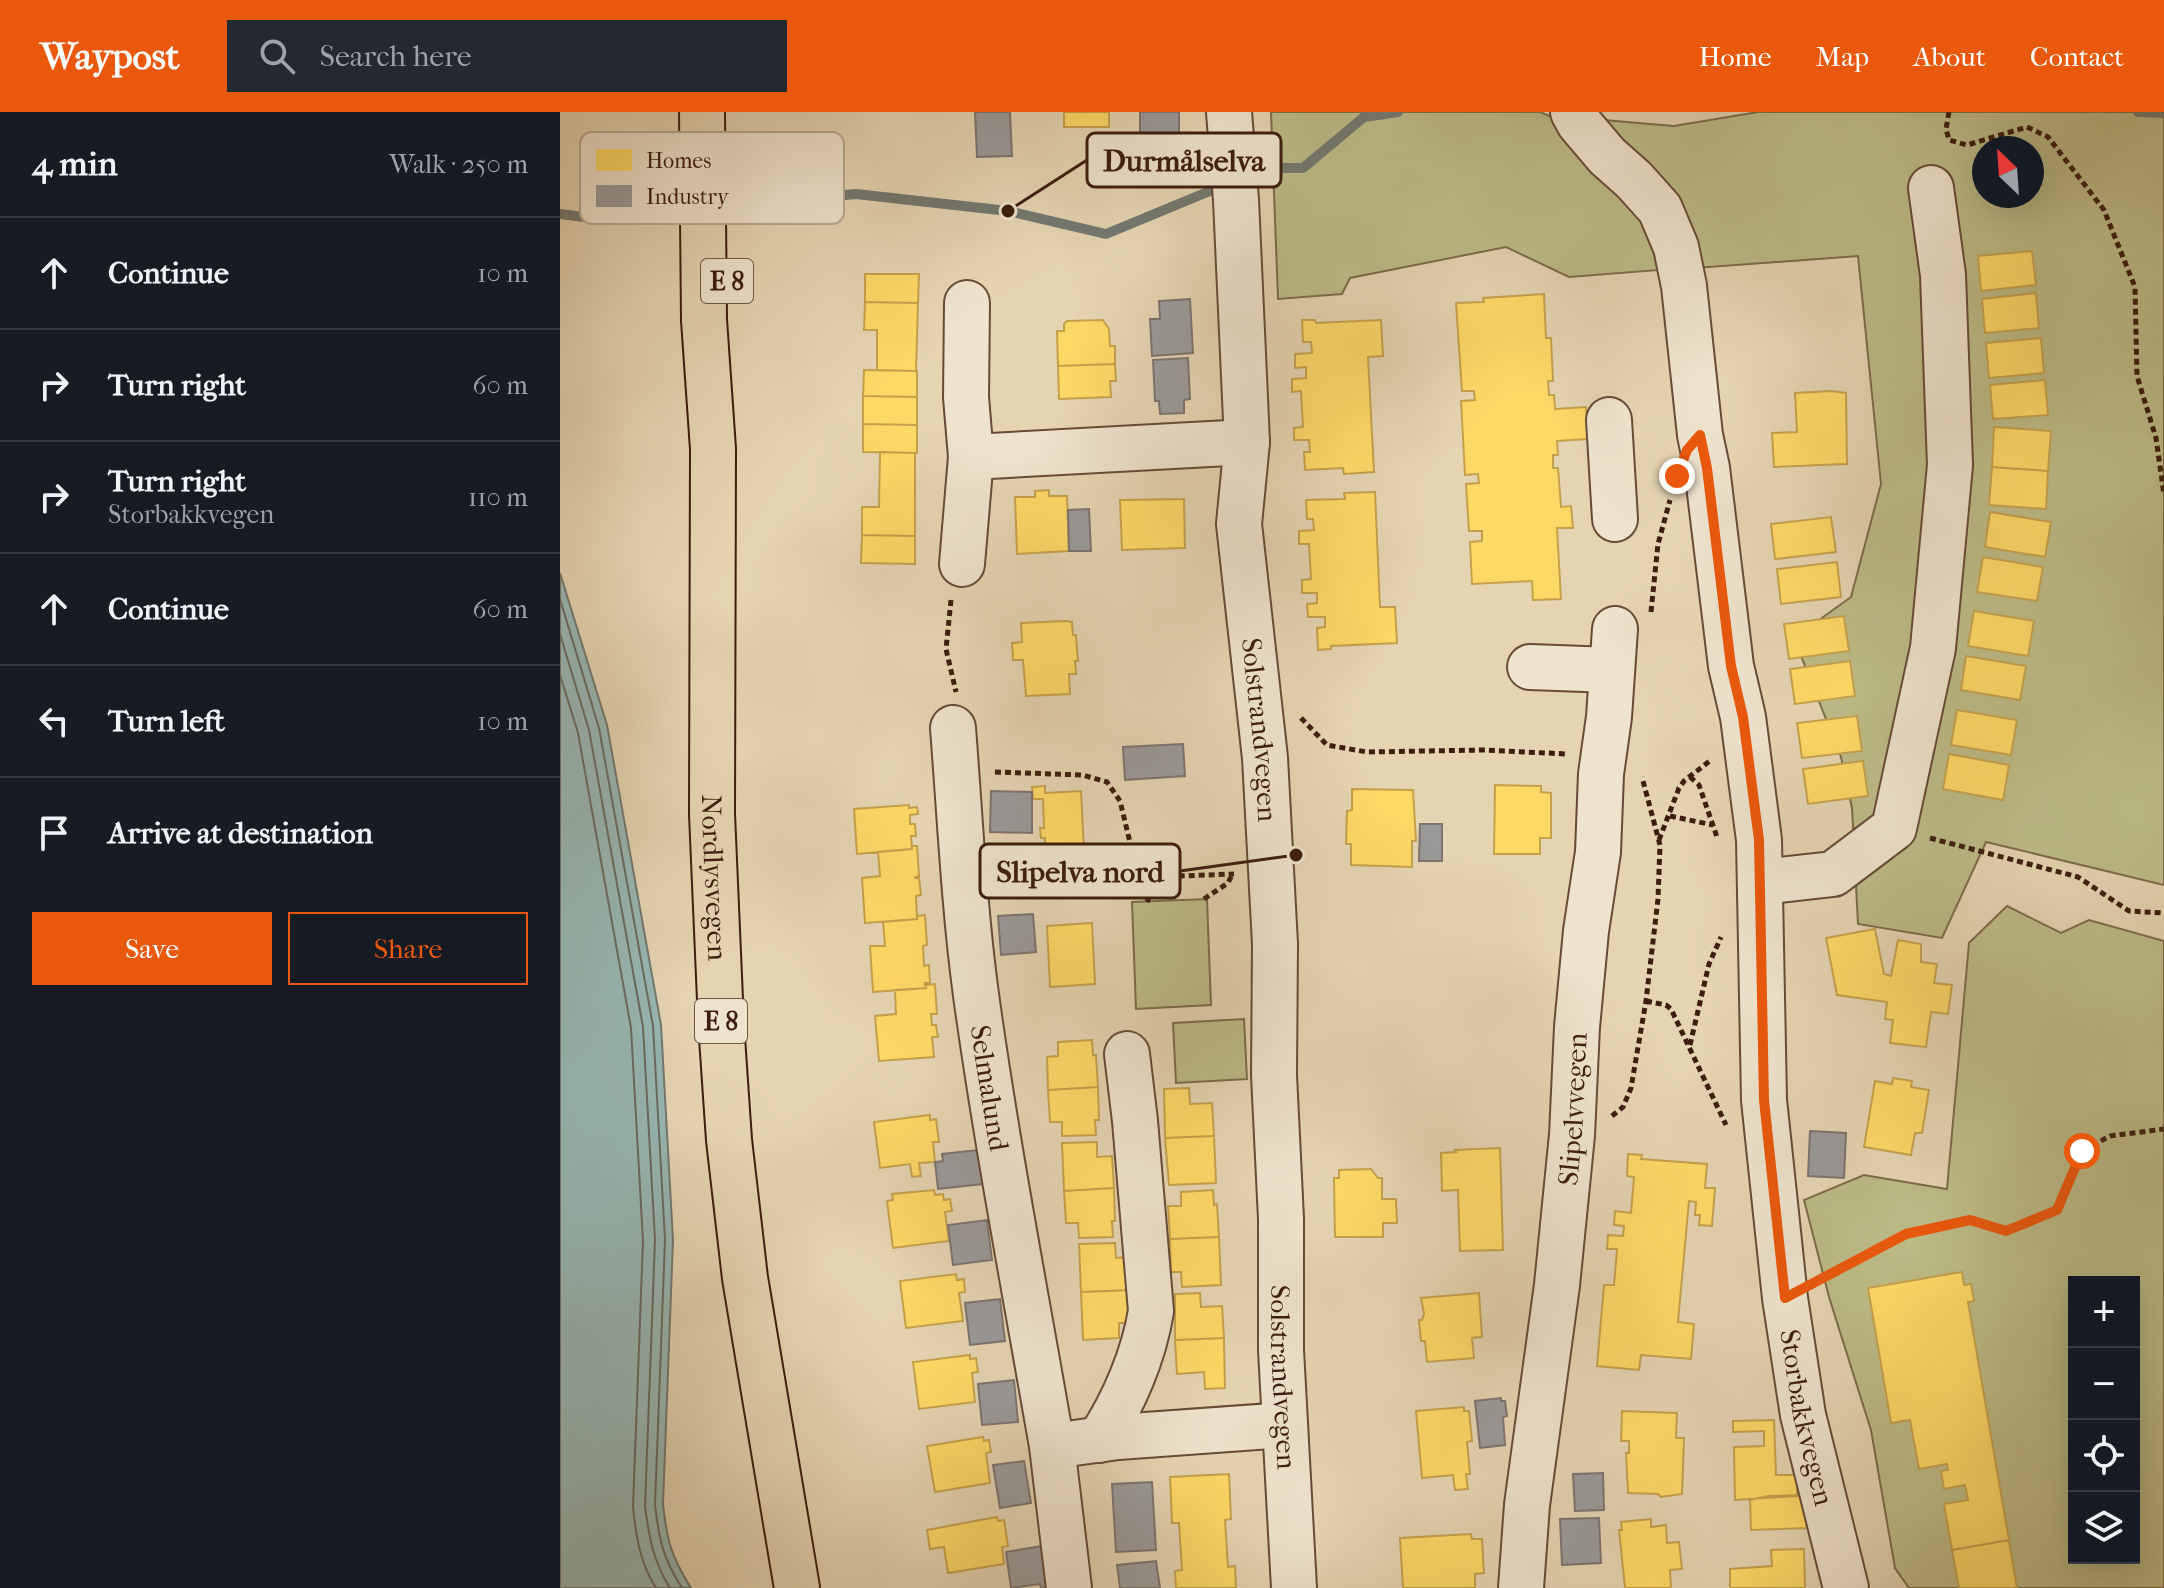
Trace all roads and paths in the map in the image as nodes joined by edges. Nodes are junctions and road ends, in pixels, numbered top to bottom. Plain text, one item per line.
1 (702, 112) edge
2 (732, 112) edge
3 (1229, 112) edge
4 (1573, 112) edge
5 (1949, 112) edge
6 (702, 132) edge
7 (731, 132) edge
8 (1931, 188) dead end
9 (703, 224) edge
10 (729, 224) edge
11 (967, 303) dead end
12 (1609, 420) dead end
13 (1247, 442) junction
14 (713, 449) junction
15 (971, 457) junction
16 (1674, 487) dead end
17 (2164, 495) edge
18 (1615, 519) dead end
19 (962, 564) joint
20 (1626, 638) junction
21 (1530, 667) dead end
22 (1257, 695) junction
23 (1743, 717) junction
24 (953, 728) joint
25 (1604, 753) junction
26 (957, 776) junction
27 (1690, 777) junction
28 (1670, 816) junction
29 (1713, 825) junction
30 (1894, 828) junction
31 (1659, 840) junction
32 (1719, 846) dead end
33 (1252, 874) junction
34 (1159, 876) junction
35 (1761, 882) junction
36 (1204, 899) dead end
37 (1147, 902) dead end
38 (2164, 913) edge
39 (1725, 929) dead end
40 (1646, 1001) junction
41 (1690, 1045) junction
42 (1127, 1054) dead end
43 (2164, 1129) edge
44 (1729, 1130) dead end
45 (1572, 1135) junction
46 (1785, 1298) junction
47 (1285, 1425) junction
48 (1099, 1440) junction
49 (1052, 1446) junction
50 (797, 1588) edge
51 (1069, 1588) edge
52 (1294, 1588) edge
53 (1521, 1588) edge
54 (1846, 1588) edge

1 - 6 highway, Nordlysvegen / E 8
2 - 7 highway, Nordlysvegen / E 8
3 - 13 street, Solstrandvegen
4 - 23 street, Storbakkvegen
5 - 17 path
8 - 30 street
9 - 14 highway, Nordlysvegen / E 8
10 - 14 highway, Nordlysvegen / E 8
11 - 15 street
12 - 18 street
13 - 15 street
13 - 22 street, Solstrandvegen
14 - 50 highway, Nordlysvegen / E 8
15 - 19 street
16 - 20 path
19 - 24 path
20 - 21 street
20 - 25 street, Slipelvvegen
22 - 25 path
22 - 33 street, Solstrandvegen
23 - 27 path
23 - 35 street, Storbakkvegen
24 - 26 street, Selmalund
25 - 31 path
25 - 45 street, Slipelvvegen
26 - 34 path
26 - 49 street, Selmalund
27 - 28 path
27 - 29 path
28 - 29 path
28 - 31 path
29 - 32 path
30 - 35 street
30 - 38 path
31 - 40 path
33 - 34 path
33 - 36 path
33 - 47 street, Solstrandvegen
34 - 37 path
35 - 46 street, Storbakkvegen
39 - 41 path
40 - 41 path
40 - 45 path
41 - 44 path
42 - 48 street
43 - 46 path
45 - 53 street, Slipelvvegen
46 - 54 street, Storbakkvegen
47 - 48 street
47 - 52 street, Solstrandvegen
48 - 49 street
49 - 51 street, Selmalund

